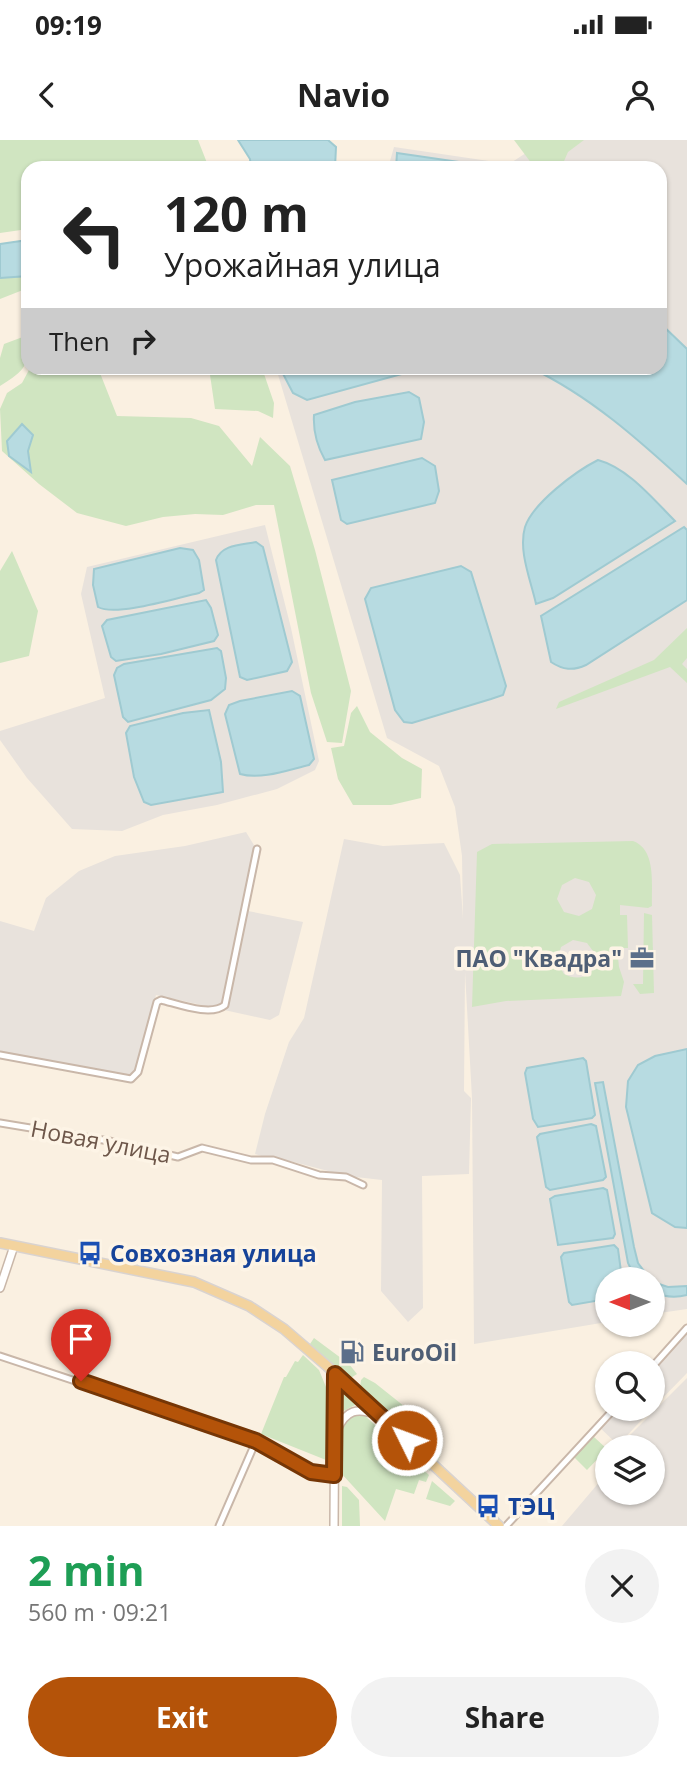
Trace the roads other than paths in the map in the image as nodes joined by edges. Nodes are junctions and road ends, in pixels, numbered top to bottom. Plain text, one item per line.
1 (257, 849) dead end
2 (0, 1055) edge
3 (0, 1123) edge
4 (363, 1185) dead end
5 (0, 1243) edge
6 (14, 1246) junction
7 (0, 1287) edge
8 (687, 1328) edge
9 (665, 1353) edge
10 (0, 1356) edge
11 (335, 1374) junction
12 (381, 1417) junction
13 (603, 1421) edge
14 (335, 1434) junction
15 (256, 1441) junction
16 (334, 1475) junction
17 (219, 1526) edge
18 (334, 1526) edge
19 (499, 1526) edge
20 (506, 1526) edge

1 - 2 street
3 - 4 street, Новая улица
5 - 6 main road
6 - 7 street
6 - 11 main road
8 - 9 street
10 - 15 street
11 - 12 main road
11 - 14 street
12 - 14 street
12 - 19 main road
13 - 20 street
14 - 16 street
15 - 16 street
15 - 17 street
16 - 18 street

